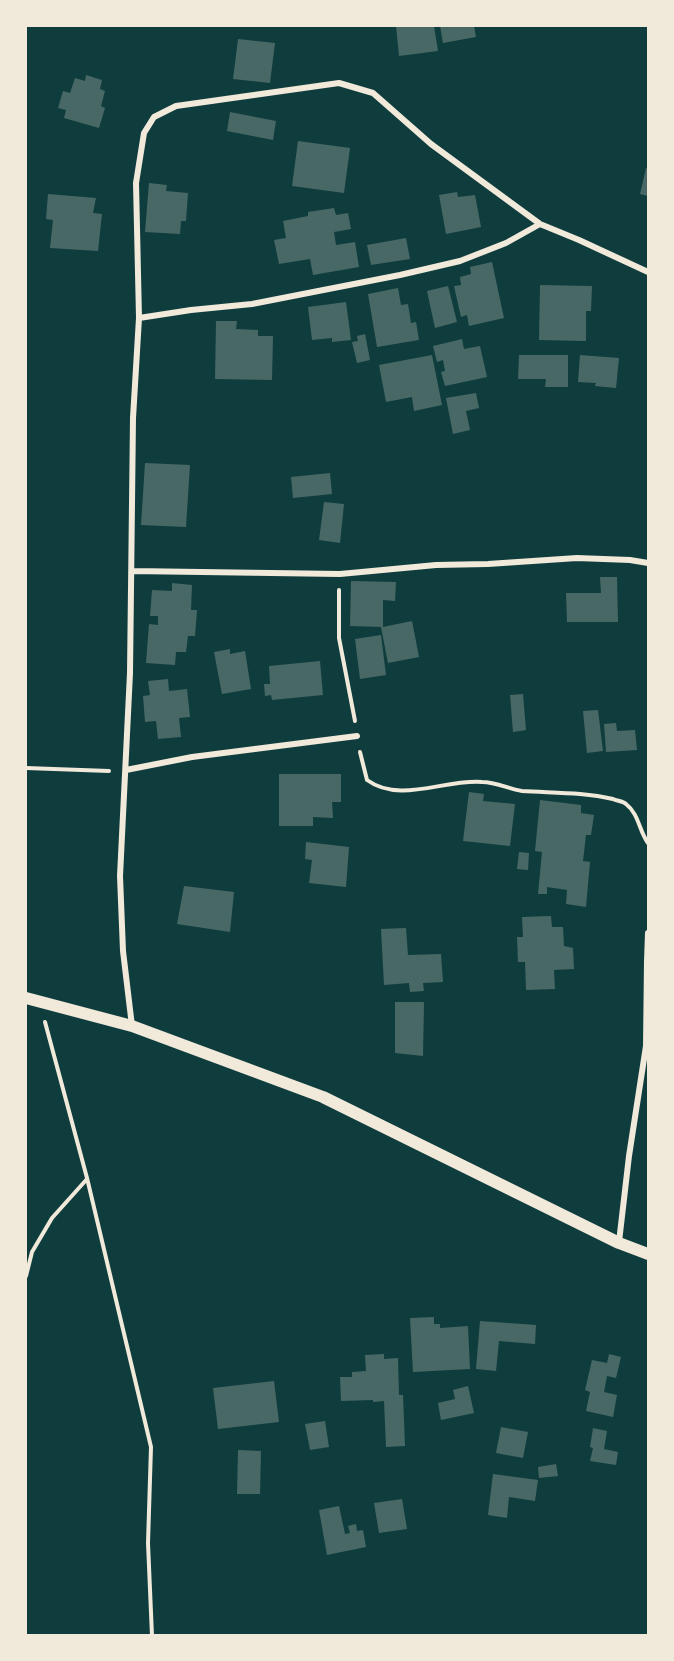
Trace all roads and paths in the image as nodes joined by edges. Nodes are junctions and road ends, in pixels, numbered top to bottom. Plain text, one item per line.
1 (540, 224) junction
2 (648, 272) edge
3 (139, 318) junction
4 (648, 563) edge
5 (132, 571) junction
6 (340, 574) junction
7 (357, 736) junction
8 (26, 768) edge
9 (126, 770) junction
10 (648, 843) edge
11 (648, 933) edge
12 (26, 998) edge
13 (39, 1001) junction
14 (132, 1026) junction
15 (87, 1178) junction
16 (619, 1243) junction
17 (648, 1254) edge
18 (26, 1276) edge
19 (152, 1635) edge

1 - 2 street
1 - 3 street
1 - 3 street
3 - 5 street
4 - 6 street
5 - 6 street
5 - 9 street
6 - 7 path
7 - 9 street
7 - 10 path
8 - 9 path
9 - 14 street
11 - 16 street
12 - 13 main road
13 - 14 main road
13 - 15 path
14 - 16 main road
15 - 18 path
15 - 19 path
16 - 17 main road

